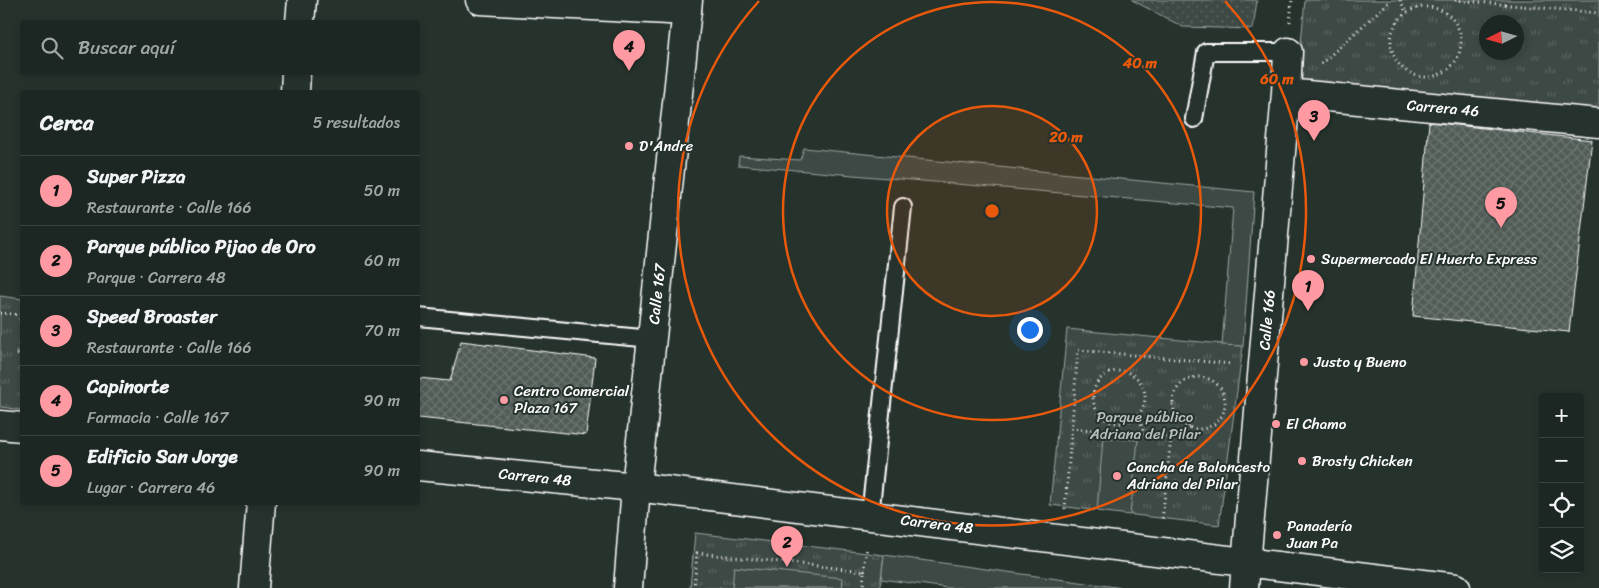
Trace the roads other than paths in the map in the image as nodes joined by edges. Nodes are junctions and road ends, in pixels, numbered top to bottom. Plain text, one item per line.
1 (302, 0) edge
2 (480, 0) edge
3 (687, 5) edge
4 (300, 20) edge
5 (1288, 52) joint
6 (296, 75) edge
7 (295, 90) edge
8 (1286, 93) junction
9 (1194, 119) dead end
10 (1599, 123) edge
11 (903, 207) dead end
12 (420, 317) edge
13 (652, 340) junction
14 (0, 425) edge
15 (20, 427) edge
16 (420, 466) edge
17 (636, 487) junction
18 (261, 505) edge
19 (870, 516) junction
20 (1245, 575) edge
21 (254, 588) edge
22 (628, 588) edge
23 (1456, 588) edge

1 - 4 street
2 - 3 street
3 - 13 street, Calle 167
5 - 8 street, Calle 166
5 - 9 lane
6 - 7 street
8 - 10 street, Carrera 46
8 - 20 street, Calle 166
11 - 19 lane
12 - 13 lane
13 - 17 street, Calle 167
14 - 15 street
16 - 17 street, Carrera 48
17 - 19 street, Carrera 48
17 - 22 street, Calle 167
18 - 21 street
19 - 20 street, Carrera 48
20 - 23 street, Carrera 48

